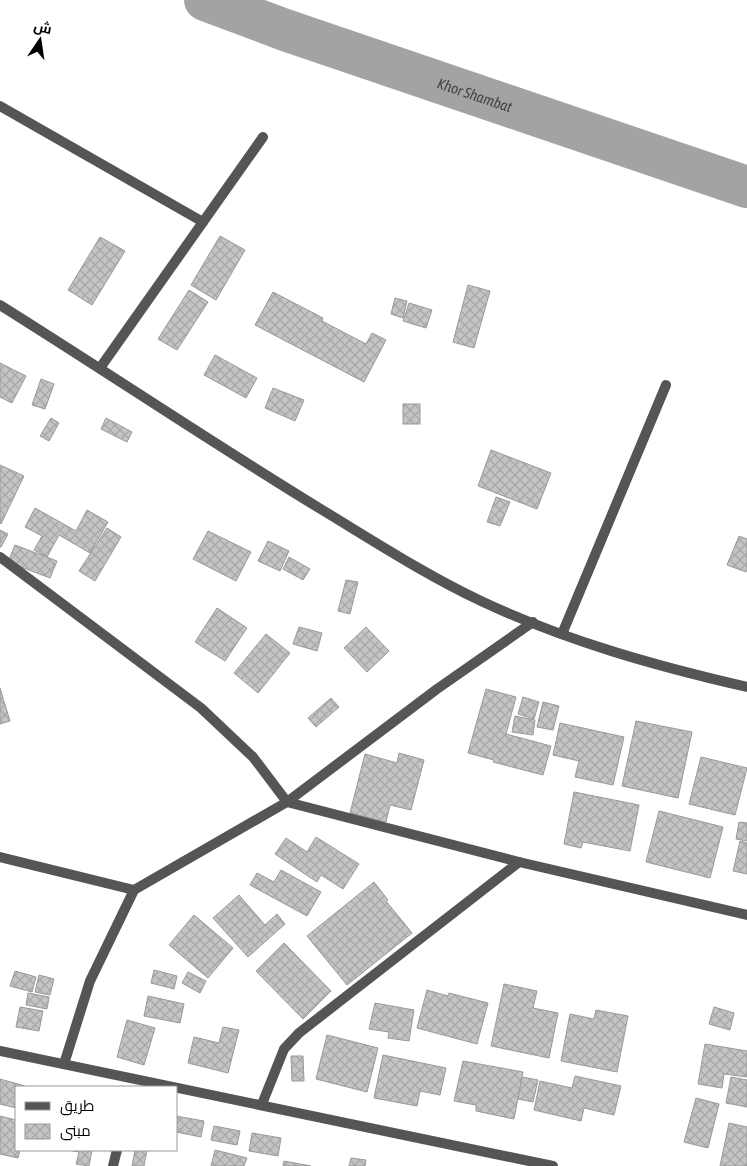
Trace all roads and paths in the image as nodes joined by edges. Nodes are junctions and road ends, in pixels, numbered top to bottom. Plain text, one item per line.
1 (0, 106) edge
2 (263, 137) dead end
3 (203, 222) junction
4 (0, 305) edge
5 (100, 368) junction
6 (666, 385) dead end
7 (1, 560) edge
8 (533, 622) junction
9 (562, 634) junction
10 (747, 687) edge
11 (287, 802) junction
12 (0, 857) edge
13 (519, 862) junction
14 (134, 890) junction
15 (747, 914) edge
16 (0, 1051) edge
17 (64, 1064) junction
18 (132, 1082) edge
19 (156, 1086) edge
20 (178, 1090) edge
21 (262, 1104) junction
22 (117, 1151) edge
23 (113, 1166) edge
24 (553, 1166) edge

1 - 3 street
2 - 3 street
3 - 5 street
4 - 5 street
5 - 8 street
6 - 9 street
7 - 11 street
8 - 9 street
8 - 11 street
9 - 10 street
11 - 13 street
11 - 14 street
12 - 14 street
13 - 15 street
13 - 21 street
14 - 17 street
16 - 17 street
17 - 18 street
18 - 19 street
20 - 21 street
21 - 24 street
22 - 23 street

